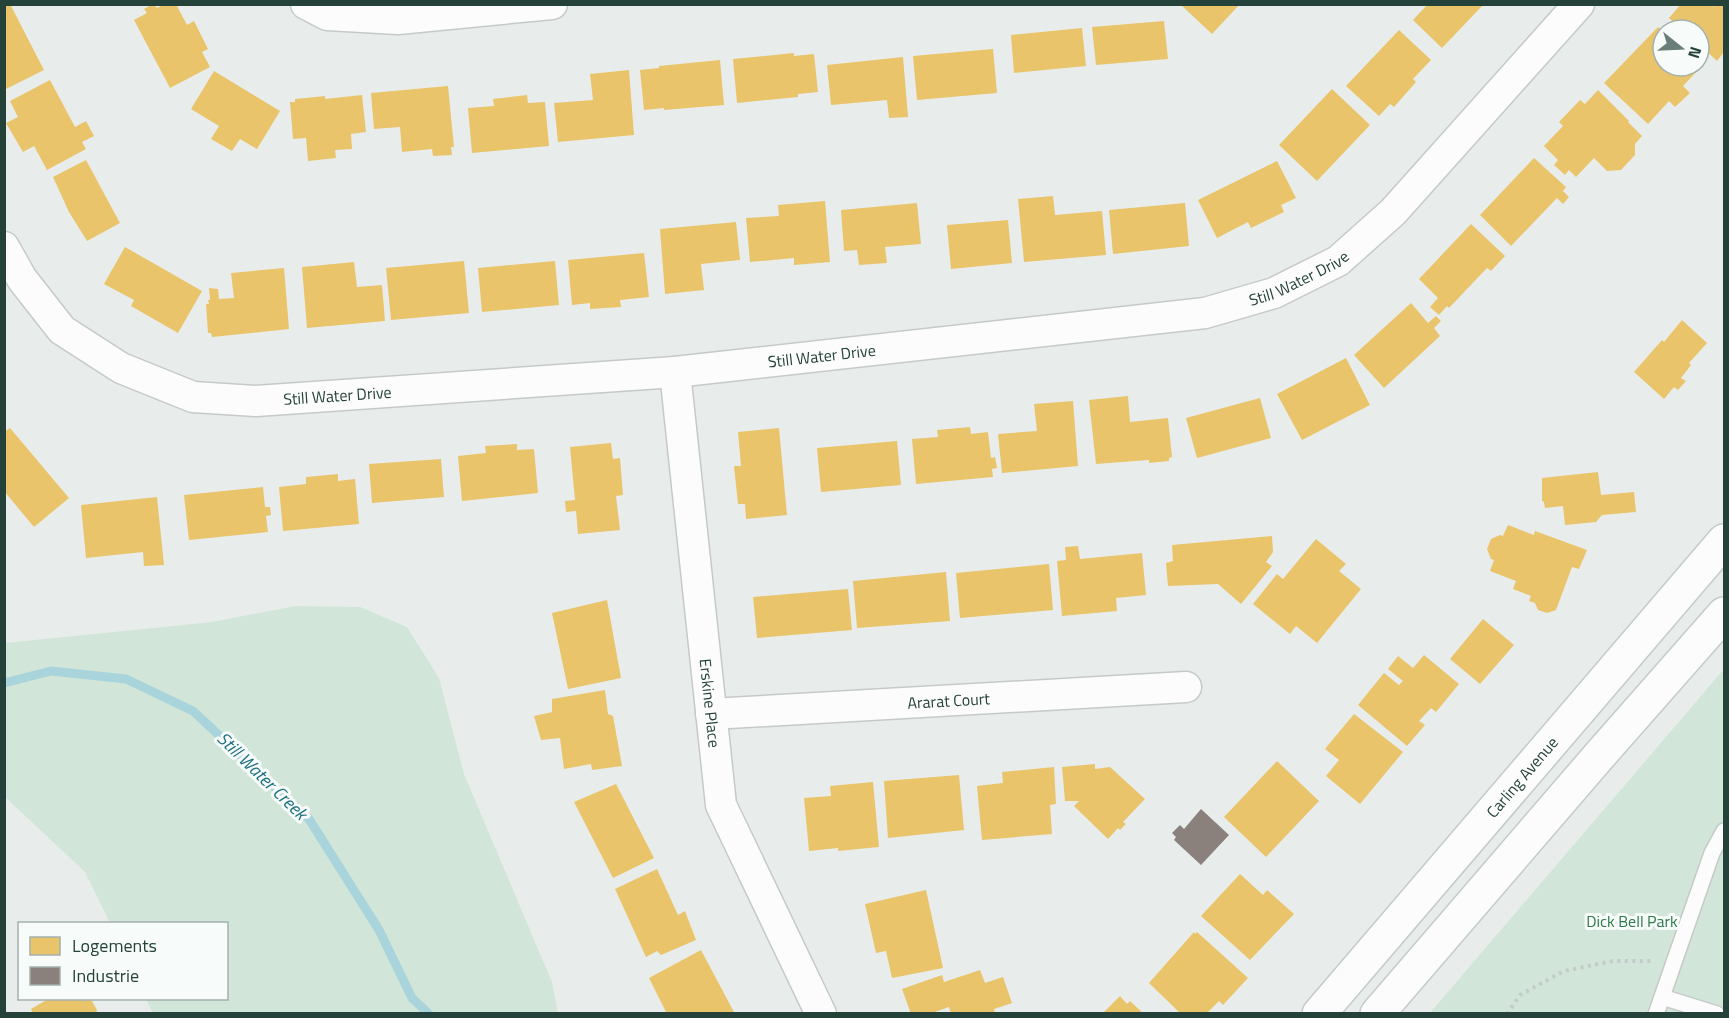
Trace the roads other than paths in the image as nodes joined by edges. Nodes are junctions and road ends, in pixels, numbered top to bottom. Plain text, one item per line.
1 (306, 4) edge
2 (552, 4) edge
3 (1579, 4) edge
4 (4, 247) edge
5 (675, 372) junction
6 (1725, 541) edge
7 (1725, 614) edge
8 (1186, 687) dead end
9 (711, 714) junction
10 (1725, 831) edge
11 (1662, 997) junction
12 (821, 1014) edge
13 (1319, 1014) edge
14 (1377, 1014) edge
15 (1656, 1014) edge
16 (1717, 1014) edge

1 - 2 street
3 - 5 street, Still Water Drive
4 - 5 street, Still Water Drive
5 - 9 street, Erskine Place
6 - 13 main road, Carling Avenue
7 - 14 main road
8 - 9 street, Ararat Court
9 - 12 street, Erskine Place
10 - 11 lane
11 - 15 lane
11 - 16 lane

